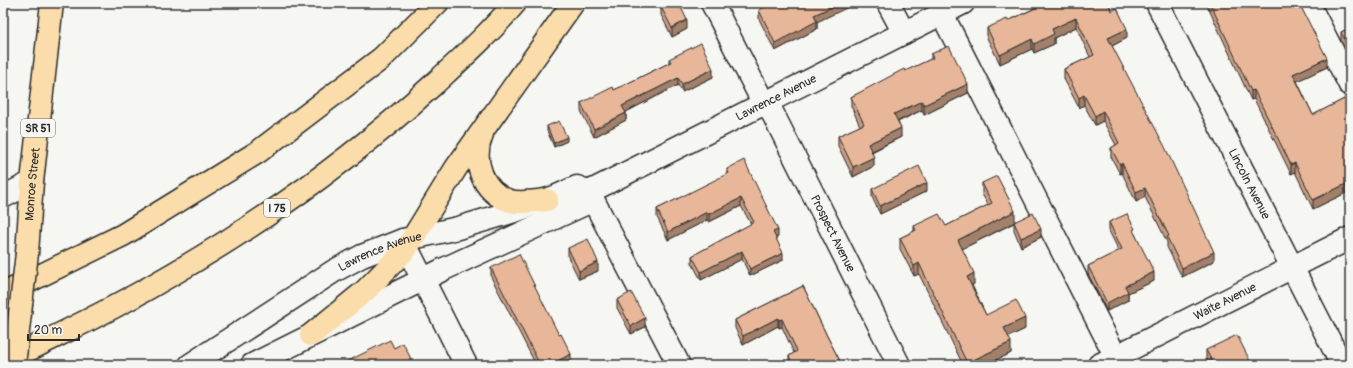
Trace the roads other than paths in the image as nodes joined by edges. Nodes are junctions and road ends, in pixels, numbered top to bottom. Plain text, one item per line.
1 (52, 3) edge
2 (437, 3) edge
3 (515, 3) edge
4 (573, 3) edge
5 (712, 3) edge
6 (888, 3) edge
7 (963, 3) edge
8 (1157, 3) edge
9 (1308, 3) edge
10 (942, 14) junction
11 (904, 33) junction
12 (1350, 85) edge
13 (766, 103) junction
14 (487, 124) junction
15 (32, 182) junction
16 (589, 192) junction
17 (3, 197) edge
18 (547, 200) junction
19 (1350, 238) edge
20 (408, 242) junction
21 (1292, 267) junction
22 (423, 280) junction
23 (3, 294) edge
24 (311, 335) junction
25 (1112, 362) edge
26 (3, 363) edge
27 (14, 365) edge
28 (190, 365) edge
29 (252, 365) edge
30 (466, 365) edge
31 (679, 365) edge
32 (899, 365) edge
33 (1342, 365) edge

1 - 15 main road, Monroe Street / SR 51
2 - 23 main road
3 - 26 main road, I 75
4 - 14 main road
5 - 13 street, Prospect Avenue
6 - 11 street
7 - 10 street, Lawrence Avenue
8 - 21 street, Lincoln Avenue
9 - 12 street
10 - 11 street, Lawrence Avenue
10 - 25 street
11 - 13 street, Lawrence Avenue
13 - 16 street, Lawrence Avenue
13 - 32 street, Prospect Avenue
14 - 18 main road
14 - 20 main road
15 - 17 street
15 - 27 main road, Monroe Street / SR 51, bridge
16 - 18 street, Lawrence Avenue
16 - 22 street, Lawrence Avenue
16 - 31 street
18 - 20 street, Lawrence Avenue
19 - 21 street, Waite Avenue
20 - 22 street
20 - 24 main road
20 - 28 street, Lawrence Avenue
21 - 25 street, Waite Avenue
21 - 33 street, Lincoln Avenue
22 - 24 street, Lawrence Avenue
22 - 30 street
24 - 29 street, Lawrence Avenue

